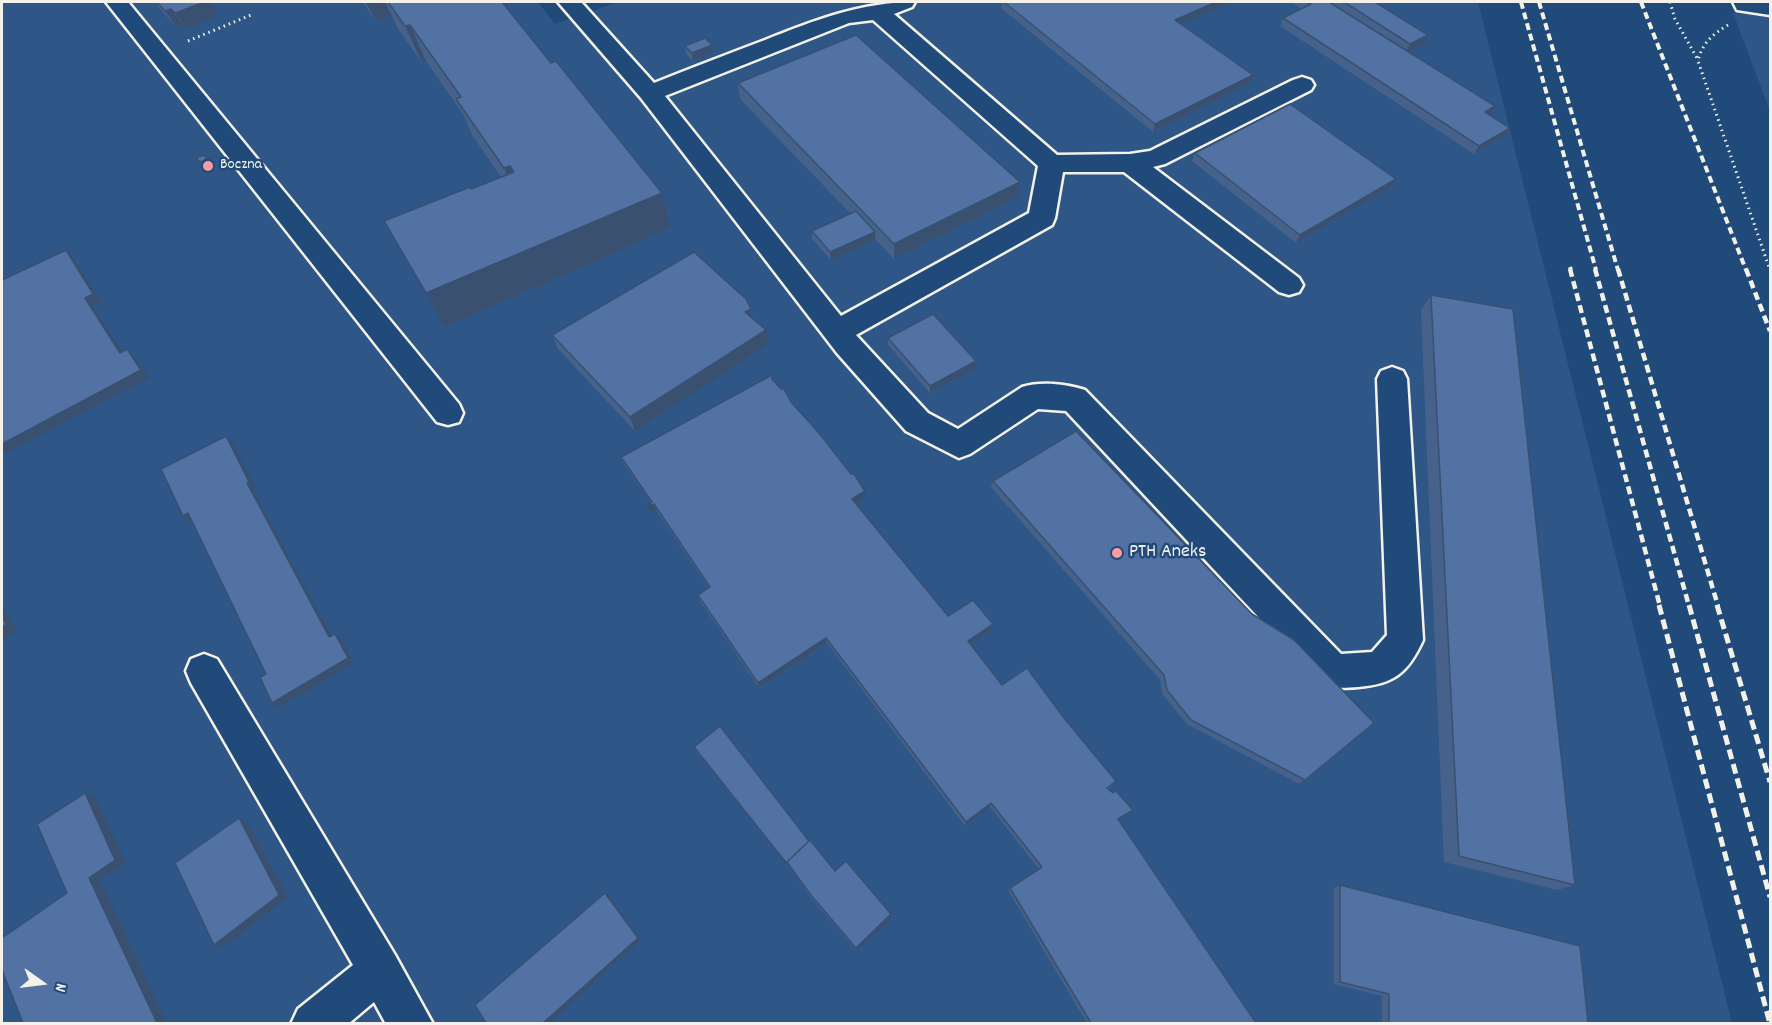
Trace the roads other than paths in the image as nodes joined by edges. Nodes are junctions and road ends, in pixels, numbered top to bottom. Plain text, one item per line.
1 (117, 2) edge
2 (569, 2) edge
3 (904, 2) edge
4 (1744, 3) edge
5 (1770, 8) edge
6 (878, 12) junction
7 (1302, 85) dead end
8 (650, 93) junction
9 (1130, 163) junction
10 (1051, 164) junction
11 (1289, 285) dead end
12 (837, 332) junction
13 (1392, 379) dead end
14 (448, 413) dead end
15 (204, 671) dead end
16 (380, 970) junction
17 (313, 1023) edge
18 (411, 1023) edge

1 - 14 street
2 - 8 street
3 - 6 street
4 - 5 street
6 - 8 street
6 - 10 street
7 - 9 street
8 - 12 street
9 - 10 street
9 - 11 street
10 - 12 street
12 - 13 street
15 - 16 street
16 - 17 street
16 - 18 street

